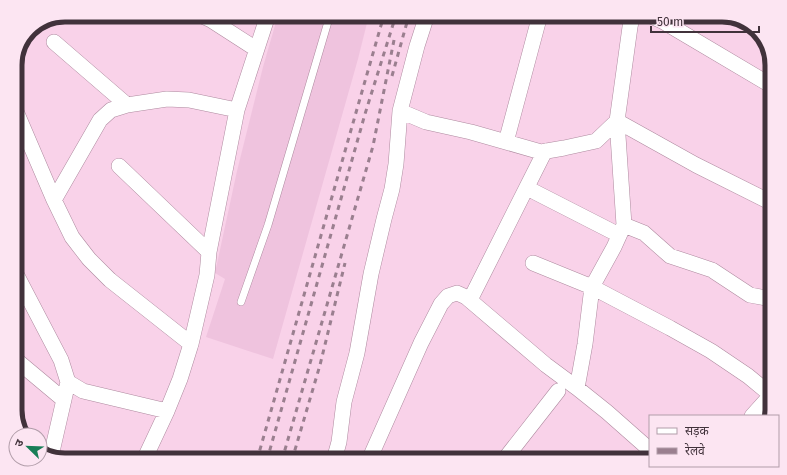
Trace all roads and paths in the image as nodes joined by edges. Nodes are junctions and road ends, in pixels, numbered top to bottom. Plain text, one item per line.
1 (214, 22) edge
2 (266, 22) edge
3 (328, 22) edge
4 (426, 22) edge
5 (538, 22) edge
6 (631, 22) edge
7 (664, 22) edge
8 (54, 42) dead end
9 (256, 49) junction
10 (765, 82) edge
11 (127, 105) junction
12 (237, 110) junction
13 (400, 111) junction
14 (617, 121) junction
15 (22, 125) edge
16 (506, 142) junction
17 (546, 152) junction
18 (119, 166) dead end
19 (527, 188) junction
20 (54, 200) junction
21 (765, 200) edge
22 (622, 230) junction
23 (209, 252) junction
24 (533, 263) dead end
25 (22, 285) edge
26 (592, 287) junction
27 (765, 298) edge
28 (470, 300) junction
29 (241, 302) dead end
30 (191, 344) junction
31 (22, 365) edge
32 (68, 382) junction
33 (576, 388) junction
34 (765, 390) edge
35 (558, 391) dead end
36 (64, 400) junction
37 (765, 403) edge
38 (167, 410) junction
39 (753, 415) edge
40 (649, 449) edge
41 (52, 451) edge
42 (147, 453) edge
43 (336, 453) edge
44 (372, 453) edge
45 (509, 453) edge

1 - 9 street
2 - 9 street
3 - 29 lane
4 - 13 street
5 - 16 street
6 - 14 street
7 - 10 street
8 - 11 street
9 - 12 street
11 - 12 street
11 - 20 street
12 - 23 street
13 - 16 street
13 - 43 street
14 - 17 street
14 - 21 street
14 - 22 street
15 - 20 street
16 - 17 street
17 - 19 street
18 - 23 street
19 - 22 street
19 - 28 street
20 - 30 street
22 - 26 street
22 - 27 street
23 - 30 street
24 - 26 street
25 - 32 street
26 - 33 street
26 - 34 street
28 - 33 street
28 - 44 street
30 - 38 street
31 - 36 street
32 - 36 street
32 - 38 street
33 - 40 street
35 - 45 street
36 - 41 street
37 - 39 street
38 - 42 street

